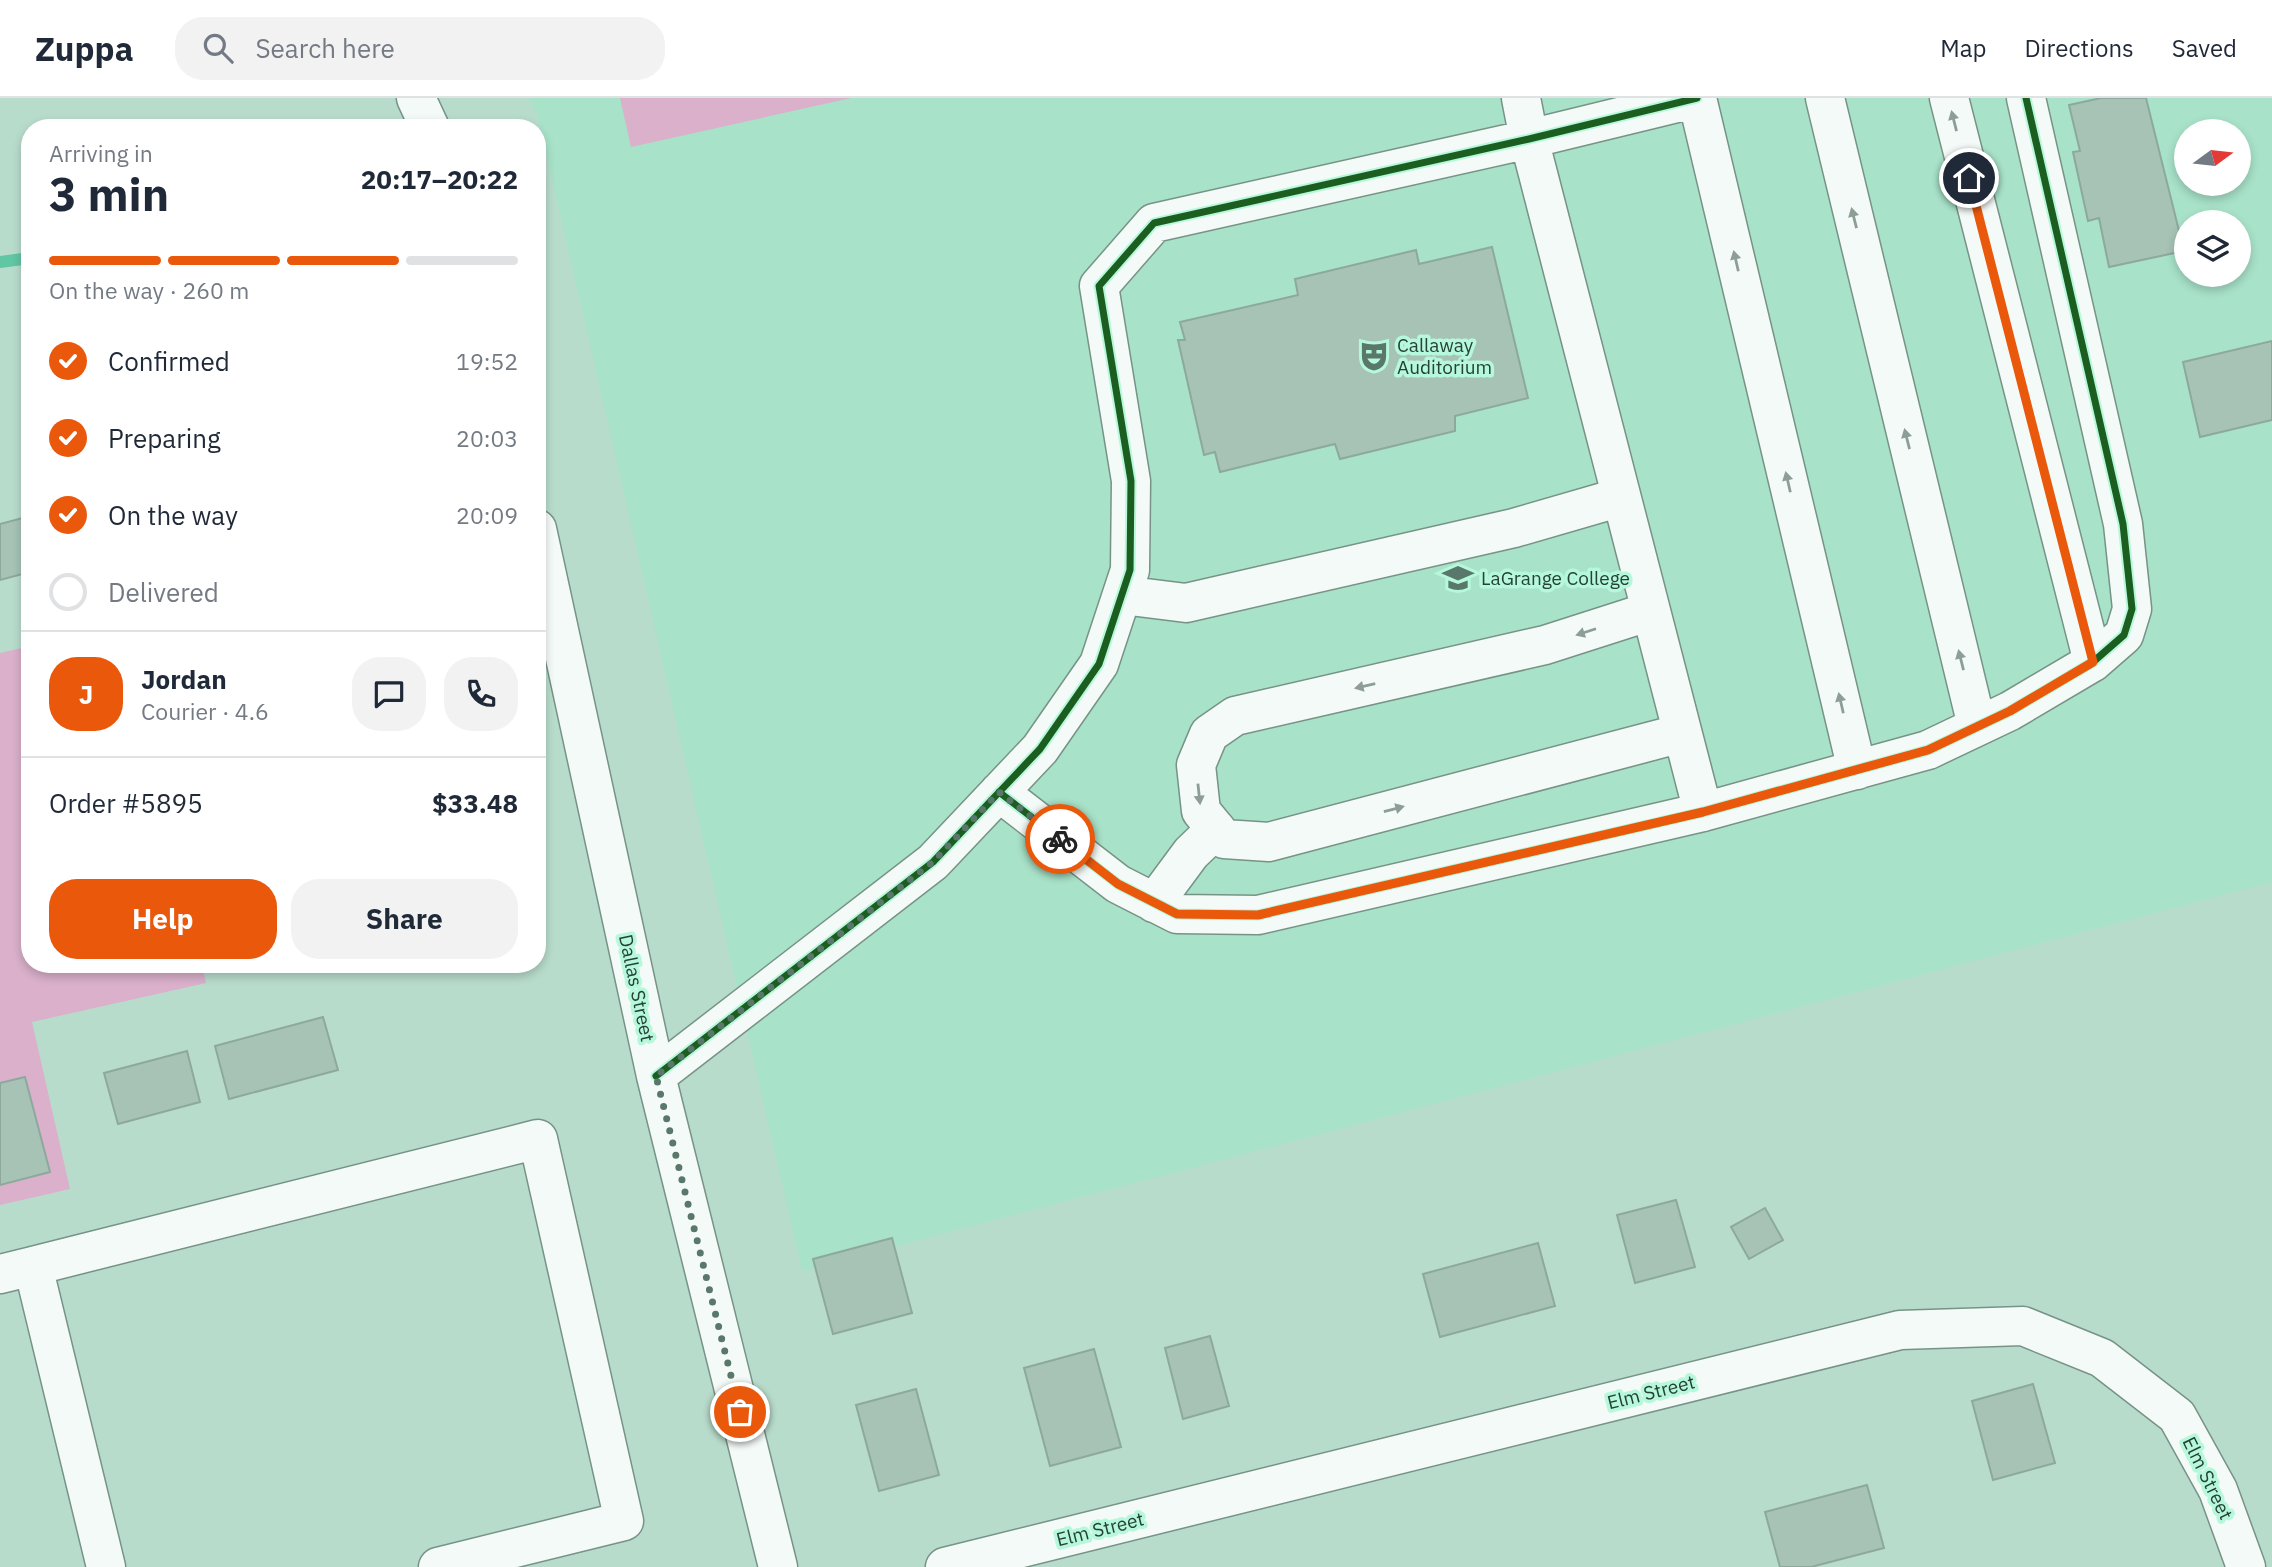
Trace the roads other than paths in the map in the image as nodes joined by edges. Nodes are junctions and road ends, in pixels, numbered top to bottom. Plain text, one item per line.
1 (416, 98) edge
2 (1521, 98) edge
3 (1697, 98) edge
4 (1825, 98) edge
5 (1949, 98) edge
6 (2026, 98) edge
7 (426, 119) edge
8 (1529, 139) junction
9 (1621, 497) junction
10 (546, 570) edge
11 (1122, 595) junction
12 (1651, 611) junction
13 (2093, 662) junction
14 (1977, 726) junction
15 (1682, 733) junction
16 (1857, 770) junction
17 (999, 792) junction
18 (1703, 812) junction
19 (1216, 829) junction
20 (1154, 903) junction
21 (656, 1076) junction
22 (16, 1270) edge
23 (106, 1567) edge
24 (438, 1567) edge
25 (778, 1567) edge
26 (945, 1567) edge
27 (2246, 1567) edge

1 - 7 street
2 - 8 street
3 - 8 street
16 -> 3 street
14 -> 4 street
13 -> 5 street
6 - 13 street
8 - 9 street
8 - 11 street
9 - 11 street
9 - 12 street
10 - 21 street, Dallas Street
11 - 17 street
12 - 15 street
12 -> 19 street
13 - 14 street
14 - 16 street
15 - 18 street
19 -> 15 street
16 - 18 street
17 - 20 street
17 - 21 street
18 - 20 street
19 - 20 street
21 - 25 street, Dallas Street
22 - 23 street
22 - 24 street
26 - 27 street, Elm Street

